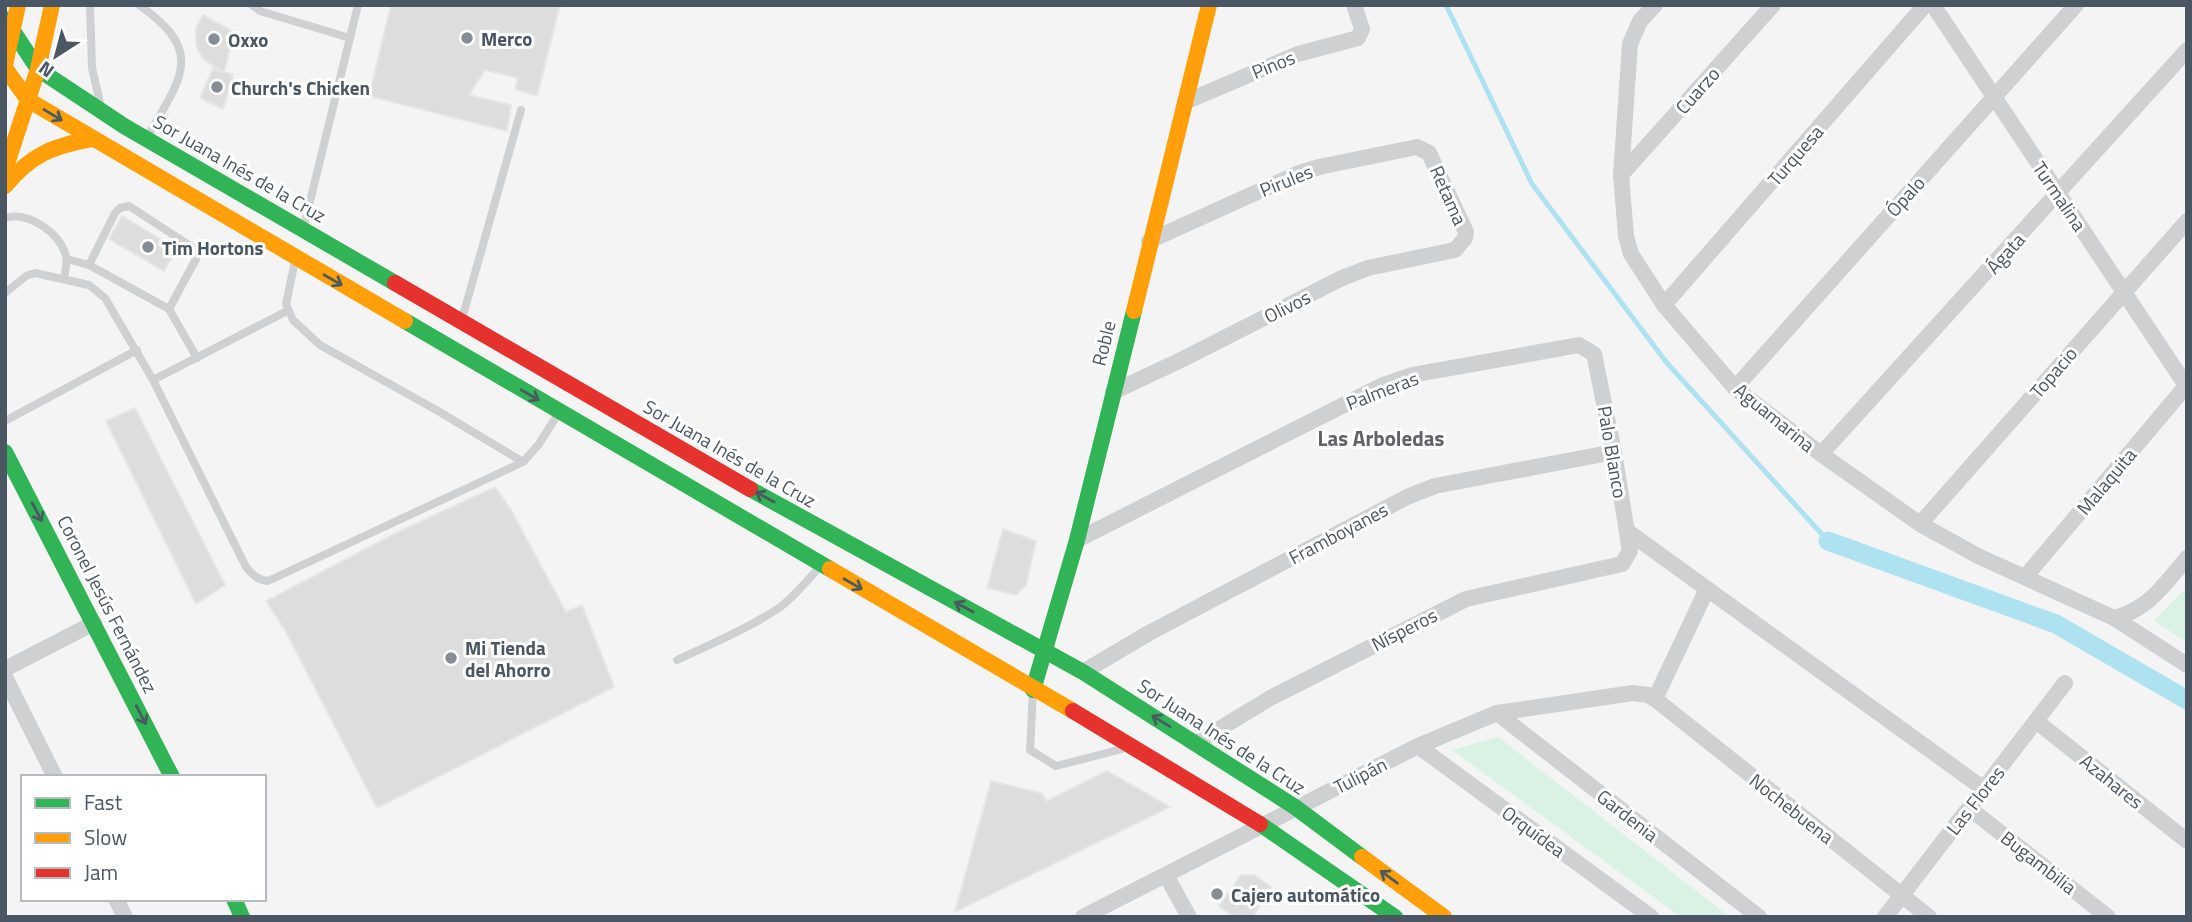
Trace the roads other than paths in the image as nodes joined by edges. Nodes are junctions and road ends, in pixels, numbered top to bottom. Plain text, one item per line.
1 (18, 5) edge
2 (52, 5) edge
3 (90, 5) edge
4 (139, 5) edge
5 (252, 5) edge
6 (358, 5) edge
7 (1209, 5) edge
8 (1354, 5) edge
9 (1655, 5) edge
10 (1773, 5) edge
11 (1925, 5) edge
12 (1933, 5) edge
13 (2076, 5) edge
14 (9, 25) edge
15 (350, 38) junction
16 (2187, 50) edge
17 (5, 67) edge
18 (38, 69) junction
19 (1994, 96) junction
20 (27, 100) junction
21 (1185, 102) junction
22 (521, 110) dead end
23 (101, 111) junction
24 (92, 139) junction
25 (147, 139) junction
26 (1429, 153) joint
27 (5, 170) edge
28 (1622, 176) junction
29 (5, 186) edge
30 (2058, 195) junction
31 (5, 218) edge
32 (2187, 221) edge
33 (303, 229) junction
34 (1465, 238) joint
35 (1149, 241) junction
36 (296, 258) junction
37 (67, 259) junction
38 (89, 265) junction
39 (64, 278) junction
40 (2123, 291) junction
41 (5, 293) edge
42 (1664, 305) junction
43 (169, 309) junction
44 (287, 311) junction
45 (461, 321) junction
46 (447, 347) junction
47 (137, 350) junction
48 (1590, 350) joint
49 (197, 358) junction
50 (153, 380) junction
51 (2186, 386) edge
52 (1735, 388) junction
53 (1113, 392) junction
54 (559, 412) junction
55 (5, 421) edge
56 (5, 452) edge
57 (1614, 452) junction
58 (1821, 454) junction
59 (523, 462) junction
60 (1920, 524) junction
61 (1627, 531) junction
62 (1077, 540) junction
63 (1628, 556) joint
64 (2187, 558) edge
65 (821, 565) junction
66 (2026, 576) junction
67 (1707, 589) junction
68 (2114, 618) junction
69 (94, 623) junction
70 (1045, 651) junction
71 (677, 660) dead end
72 (2187, 665) edge
73 (5, 669) edge
74 (1083, 672) junction
75 (5, 677) edge
76 (2065, 684) dead end
77 (1033, 690) junction
78 (1655, 699) junction
79 (1497, 713) junction
80 (2036, 721) junction
81 (1196, 743) junction
82 (1132, 746) junction
83 (1418, 746) junction
84 (54, 775) edge
85 (171, 775) edge
86 (1984, 789) junction
87 (1294, 807) junction
88 (1969, 808) junction
89 (1262, 825) junction
90 (2187, 841) edge
91 (1166, 875) junction
92 (1902, 895) junction
93 (1417, 897) junction
94 (117, 901) edge
95 (235, 901) edge
96 (125, 917) edge
97 (242, 917) edge
98 (1083, 917) edge
99 (1189, 917) edge
100 (1395, 917) edge
101 (1403, 917) edge
102 (1444, 917) edge
103 (1651, 917) edge
104 (1759, 917) edge
105 (1885, 917) edge
106 (1929, 917) edge
107 (2108, 917) edge

1 - 14 main road
2 - 18 main road
3 - 23 lane
4 - 25 lane
5 - 15 lane
6 - 15 lane
7 - 21 main road, Roble
8 - 21 street, Pinos
9 - 28 street, Aguamarina
10 - 28 street, Cuarzo
11 - 42 street, Turquesa
12 - 19 street, Turmalina
13 - 19 street, Ópalo
14 - 17 main road
14 - 18 main road, Sor Juana Inés de la Cruz
15 - 33 lane
16 - 30 street, Ágata
17 - 20 main road
18 - 20 main road
18 - 23 main road, Sor Juana Inés de la Cruz
19 - 30 street, Turmalina
19 - 52 street, Ópalo
20 -> 24 main road
20 - 27 main road
21 - 35 main road, Roble
22 - 45 lane
23 - 25 main road, Sor Juana Inés de la Cruz
24 - 29 main road
24 - 36 main road
25 - 33 main road, Sor Juana Inés de la Cruz
26 - 34 street, Retama
26 - 35 street, Pirules
28 - 42 street, Aguamarina
30 - 40 street, Turmalina
30 - 58 street, Ágata
31 - 37 lane
32 - 40 street, Topacio
33 - 45 main road, Sor Juana Inés de la Cruz
34 - 53 street, Olivos
35 - 53 main road, Roble
36 - 44 lane
36 -> 46 main road
37 - 38 lane
37 - 39 lane
38 - 43 lane
38 - 43 lane
39 - 41 lane
39 - 47 lane
40 - 51 street, Turmalina
40 - 60 street, Topacio
42 - 52 street, Aguamarina
43 - 49 lane
44 - 49 lane
44 - 59 lane
45 - 46 main road
70 -> 45 main road, Sor Juana Inés de la Cruz
46 -> 54 main road
47 - 50 lane
47 - 55 lane
48 - 57 street, Palo Blanco
48 - 62 street, Palmeras
49 - 50 lane
50 - 59 lane
51 - 66 street, Malaquita
52 - 58 street, Aguamarina
53 - 62 main road, Roble
54 - 59 lane
54 - 65 main road
56 -> 69 main road, Coronel Jesús Fernández
57 - 61 street, Palo Blanco
57 - 74 street, Framboyanes
58 - 60 street, Aguamarina
60 - 66 street, Aguamarina
61 - 63 street, Palo Blanco
61 - 67 street
62 - 70 main road, Roble
63 - 81 street, Nísperos
64 - 68 street
65 - 71 lane
65 -> 77 main road
66 - 68 street, Aguamarina
67 - 78 street
67 - 86 street
68 - 72 street, Aguamarina
69 - 73 street
69 -> 85 main road, Coronel Jesús Fernández
70 - 74 main road, Sor Juana Inés de la Cruz
70 - 77 main road, Roble
81 -> 74 main road, Sor Juana Inés de la Cruz
75 - 84 street
76 - 80 street, Las Flores
77 - 82 main road
77 - 82 lane
78 - 79 street, Tulipán
78 - 92 street, Nochebuena
79 - 83 street, Tulipán
79 - 104 street, Gardenia
80 - 86 street, Las Flores
80 - 90 street, Azahares
81 - 87 main road, Sor Juana Inés de la Cruz
82 - 89 main road
83 - 87 street, Tulipán
83 - 103 street, Orquídea
86 - 88 street, Las Flores
87 - 89 street, Tulipán
93 -> 87 main road, Sor Juana Inés de la Cruz
88 - 92 street, Las Flores
88 - 107 street, Bugambilia
89 - 91 street, Tulipán
89 - 100 main road
91 - 98 street, Tulipán
91 - 99 street
92 - 105 street, Las Flores
92 - 106 street, Nochebuena
93 - 101 main road
93 - 102 main road, Sor Juana Inés de la Cruz
94 - 96 street
95 - 97 main road

